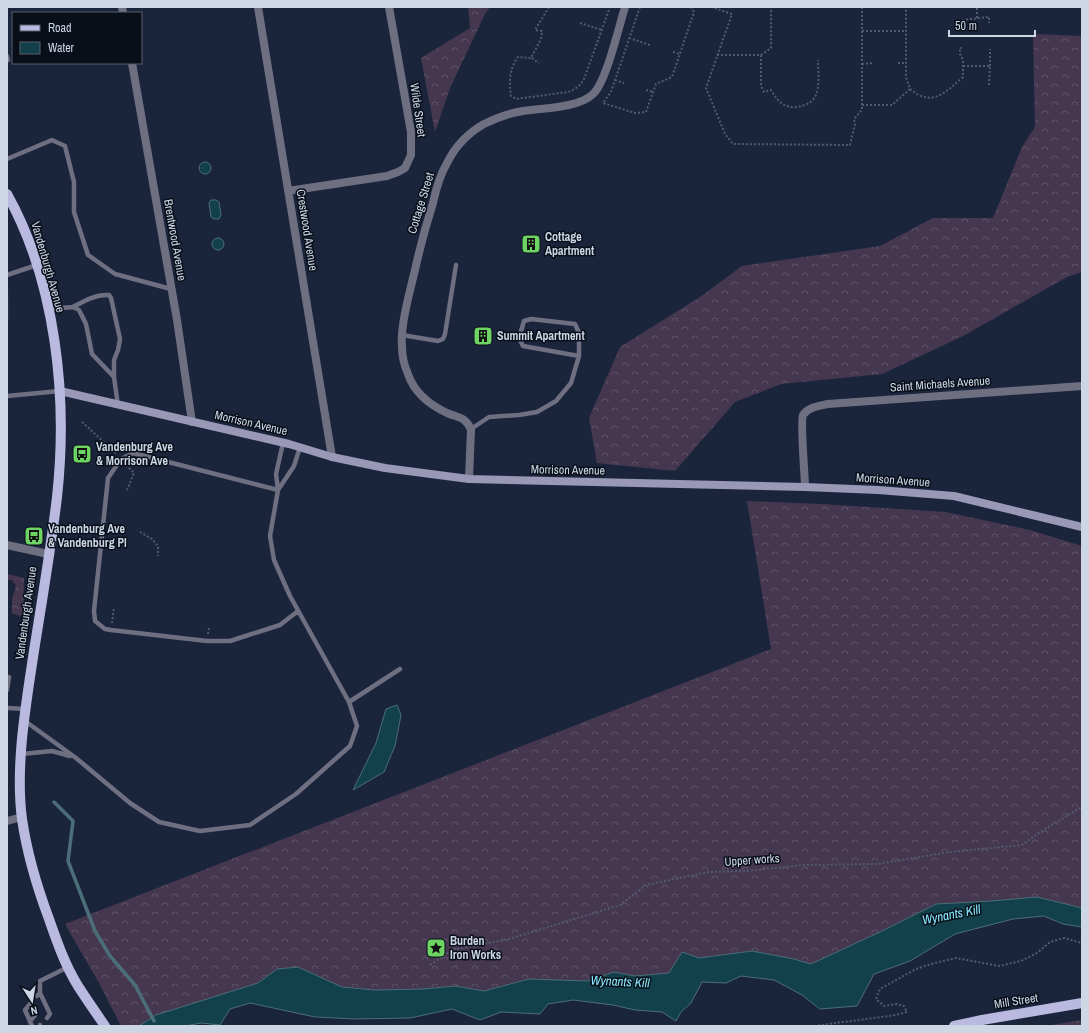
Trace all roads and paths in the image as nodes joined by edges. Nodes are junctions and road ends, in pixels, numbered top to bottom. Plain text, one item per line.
1 (258, 7) edge
2 (389, 7) edge
3 (549, 7) edge
4 (610, 7) edge
5 (625, 7) edge
6 (640, 7) edge
7 (674, 7) edge
8 (680, 7) edge
9 (691, 7) edge
10 (711, 7) edge
11 (771, 7) edge
12 (862, 7) edge
13 (906, 7) edge
14 (977, 7) edge
15 (977, 18) junction
16 (962, 20) dead end
17 (580, 23) dead end
18 (990, 23) dead end
19 (602, 30) junction
20 (906, 30) junction
21 (862, 31) junction
22 (629, 38) junction
23 (650, 45) dead end
24 (962, 48) dead end
25 (990, 49) dead end
26 (673, 52) dead end
27 (680, 54) junction
28 (761, 54) junction
29 (717, 55) junction
30 (531, 58) junction
31 (818, 60) dead end
32 (539, 63) dead end
33 (872, 63) dead end
34 (906, 63) junction
35 (132, 64) edge
36 (862, 64) junction
37 (898, 64) dead end
38 (963, 66) junction
39 (990, 66) junction
40 (614, 80) junction
41 (624, 83) dead end
42 (990, 85) dead end
43 (910, 89) junction
44 (646, 90) dead end
45 (654, 92) junction
46 (862, 105) junction
47 (7, 159) edge
48 (288, 192) junction
49 (7, 194) edge
50 (36, 265) junction
51 (456, 265) dead end
52 (7, 275) edge
53 (172, 289) junction
54 (73, 307) junction
55 (49, 309) junction
56 (402, 335) junction
57 (579, 356) junction
58 (114, 377) junction
59 (1082, 386) edge
60 (60, 391) junction
61 (7, 396) edge
62 (118, 406) junction
63 (82, 422) dead end
64 (192, 422) junction
65 (470, 429) junction
66 (283, 443) junction
67 (300, 448) junction
68 (116, 454) dead end
69 (332, 457) junction
70 (126, 465) dead end
71 (469, 479) junction
72 (805, 487) junction
73 (127, 490) dead end
74 (278, 490) junction
75 (1082, 527) edge
76 (140, 532) dead end
77 (7, 544) edge
78 (48, 554) junction
79 (158, 556) dead end
80 (114, 606) dead end
81 (298, 611) junction
82 (111, 630) junction
83 (400, 670) dead end
84 (9, 677) dead end
85 (7, 690) edge
86 (350, 702) junction
87 (7, 708) edge
88 (26, 709) junction
89 (24, 721) junction
90 (22, 754) junction
91 (76, 758) junction
92 (1082, 807) edge
93 (22, 817) junction
94 (7, 821) edge
95 (1082, 943) edge
96 (430, 965) dead end
97 (68, 967) junction
98 (31, 1003) dead end
99 (1082, 1003) edge
100 (36, 1014) dead end
101 (47, 1018) dead end
102 (31, 1024) edge
103 (105, 1026) edge
104 (814, 1026) edge
105 (954, 1026) edge

1 - 48 street, Crestwood Avenue
2 - 48 street, Wilde Street
3 - 30 path
4 - 19 path
5 - 56 street, Cottage Street
6 - 22 path
7 - 8 path
9 - 27 path
10 - 29 path
11 - 28 path
12 - 21 path
13 - 20 path
14 - 15 path
15 - 16 path
15 - 18 path
17 - 19 path
19 - 30 path
20 - 21 path
20 - 34 path
21 - 36 path
22 - 23 path
22 - 40 path
24 - 38 path
25 - 39 path
26 - 27 path
27 - 45 path
28 - 29 path
28 - 31 path
29 - 46 path
30 - 32 path
33 - 36 path
34 - 37 path
34 - 43 path
35 - 53 street, Brentwood Avenue
36 - 46 path
38 - 39 path
38 - 43 path
39 - 42 path
40 - 41 path
40 - 45 path
43 - 46 path
44 - 45 path
47 - 53 lane
48 - 69 street, Crestwood Avenue
49 - 50 main road, Vandenburgh Avenue
50 - 52 lane
50 - 55 main road, Vandenburgh Avenue
51 - 56 lane
53 - 64 street, Brentwood Avenue
54 - 55 lane
54 - 58 lane
54 - 58 lane
55 - 60 main road, Vandenburgh Avenue
56 - 65 street, Cottage Street
57 - 57 lane
57 - 65 lane
58 - 62 lane
59 - 72 street, Saint Michaels Avenue
60 - 61 lane
60 - 62 street, Morrison Avenue
60 - 78 main road, Vandenburgh Avenue
62 - 64 street, Morrison Avenue
63 - 68 path
64 - 66 street, Morrison Avenue
65 - 71 street
66 - 67 street, Morrison Avenue
66 - 74 lane
67 - 69 street, Morrison Avenue
67 - 74 lane
69 - 71 street, Morrison Avenue
70 - 73 path
71 - 72 street, Morrison Avenue
72 - 75 street, Morrison Avenue
74 - 81 lane
74 - 82 lane
76 - 79 path
77 - 78 street
78 - 88 main road, Vandenburgh Avenue
80 - 82 path
81 - 82 lane
81 - 86 lane
83 - 86 lane
84 - 85 lane
86 - 91 lane
87 - 88 lane
88 - 89 main road, Vandenburgh Avenue
89 - 90 main road, Vandenburgh Avenue
89 - 91 lane
90 - 91 lane
90 - 93 main road, Vandenburgh Avenue
92 - 96 path, Upper works
93 - 94 street
93 - 97 main road, Vandenburgh Avenue
95 - 104 path
97 - 101 lane
97 - 103 main road, Vandenburgh Avenue
98 - 102 lane
99 - 105 main road, Mill Street
100 - 102 lane

